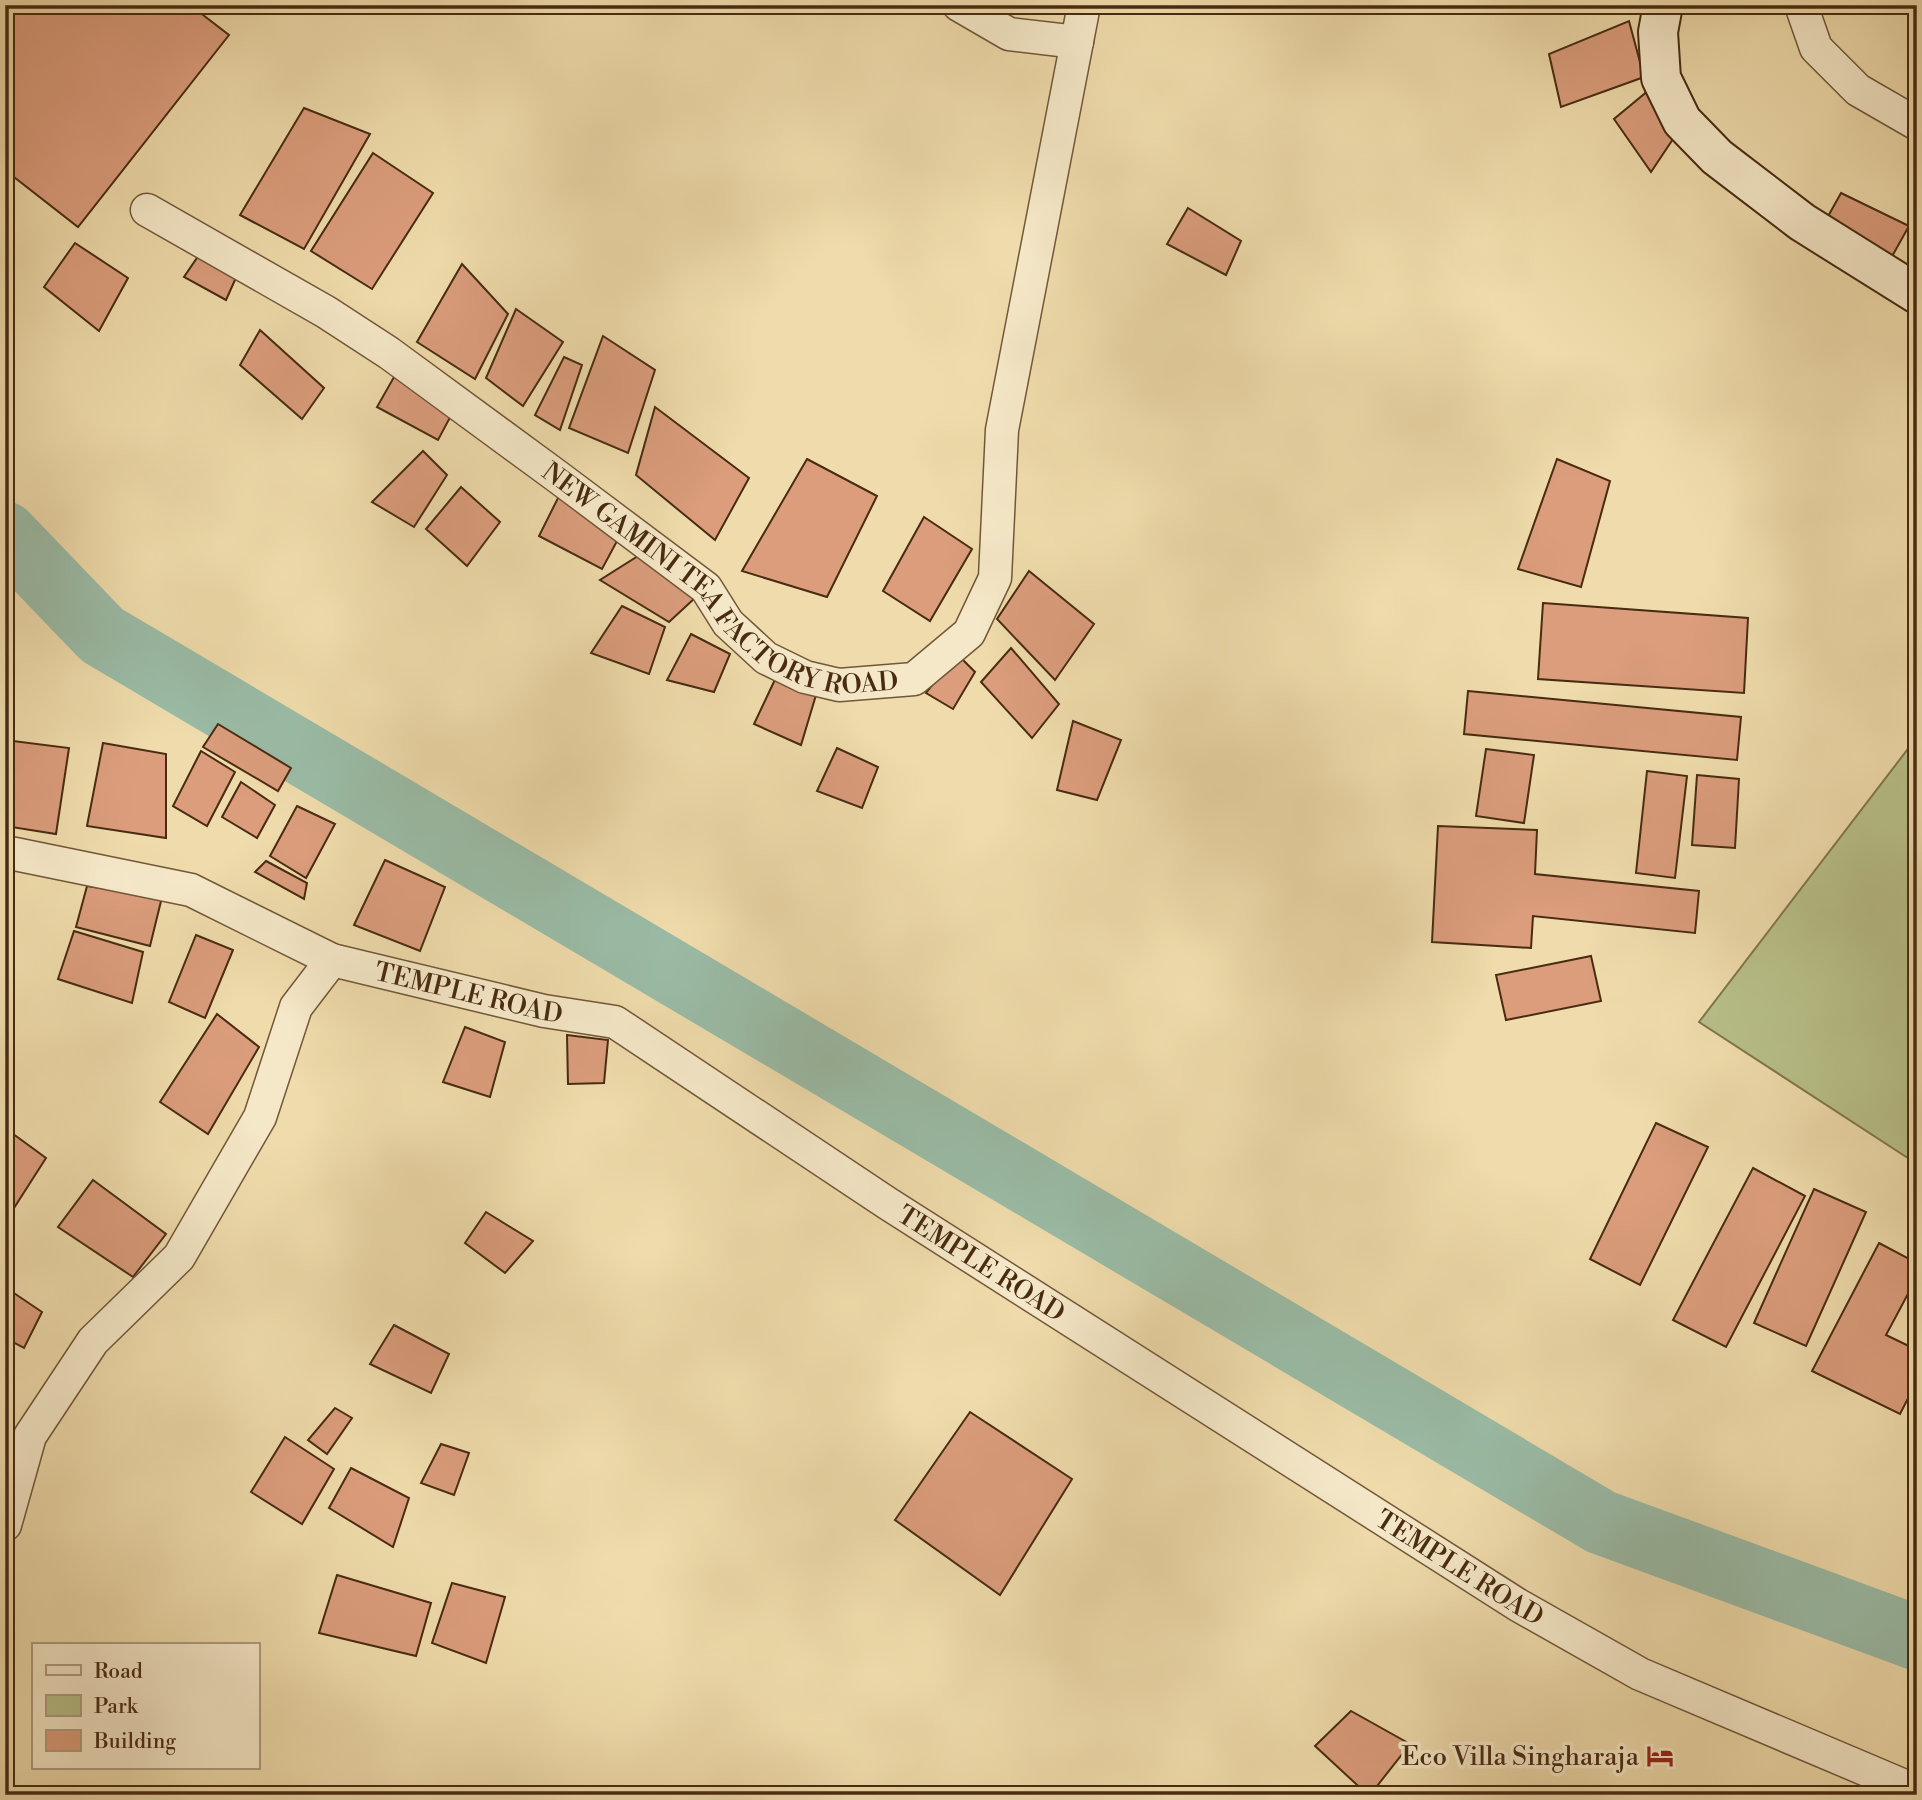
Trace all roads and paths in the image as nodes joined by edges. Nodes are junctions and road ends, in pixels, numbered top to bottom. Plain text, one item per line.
1 (959, 5) edge
2 (1084, 5) edge
3 (1662, 5) edge
4 (1801, 5) edge
5 (1077, 42) junction
6 (1917, 124) edge
7 (147, 210) dead end
8 (1917, 293) edge
9 (5, 852) edge
10 (332, 960) junction
11 (5, 1525) edge
12 (1917, 1793) edge

1 - 5 street
2 - 5 street, NEW GAMINI TEA FACTORY ROAD
3 - 8 main road
4 - 6 street
5 - 7 street, NEW GAMINI TEA FACTORY ROAD
9 - 10 street, TEMPLE ROAD
10 - 11 street
10 - 12 street, TEMPLE ROAD

